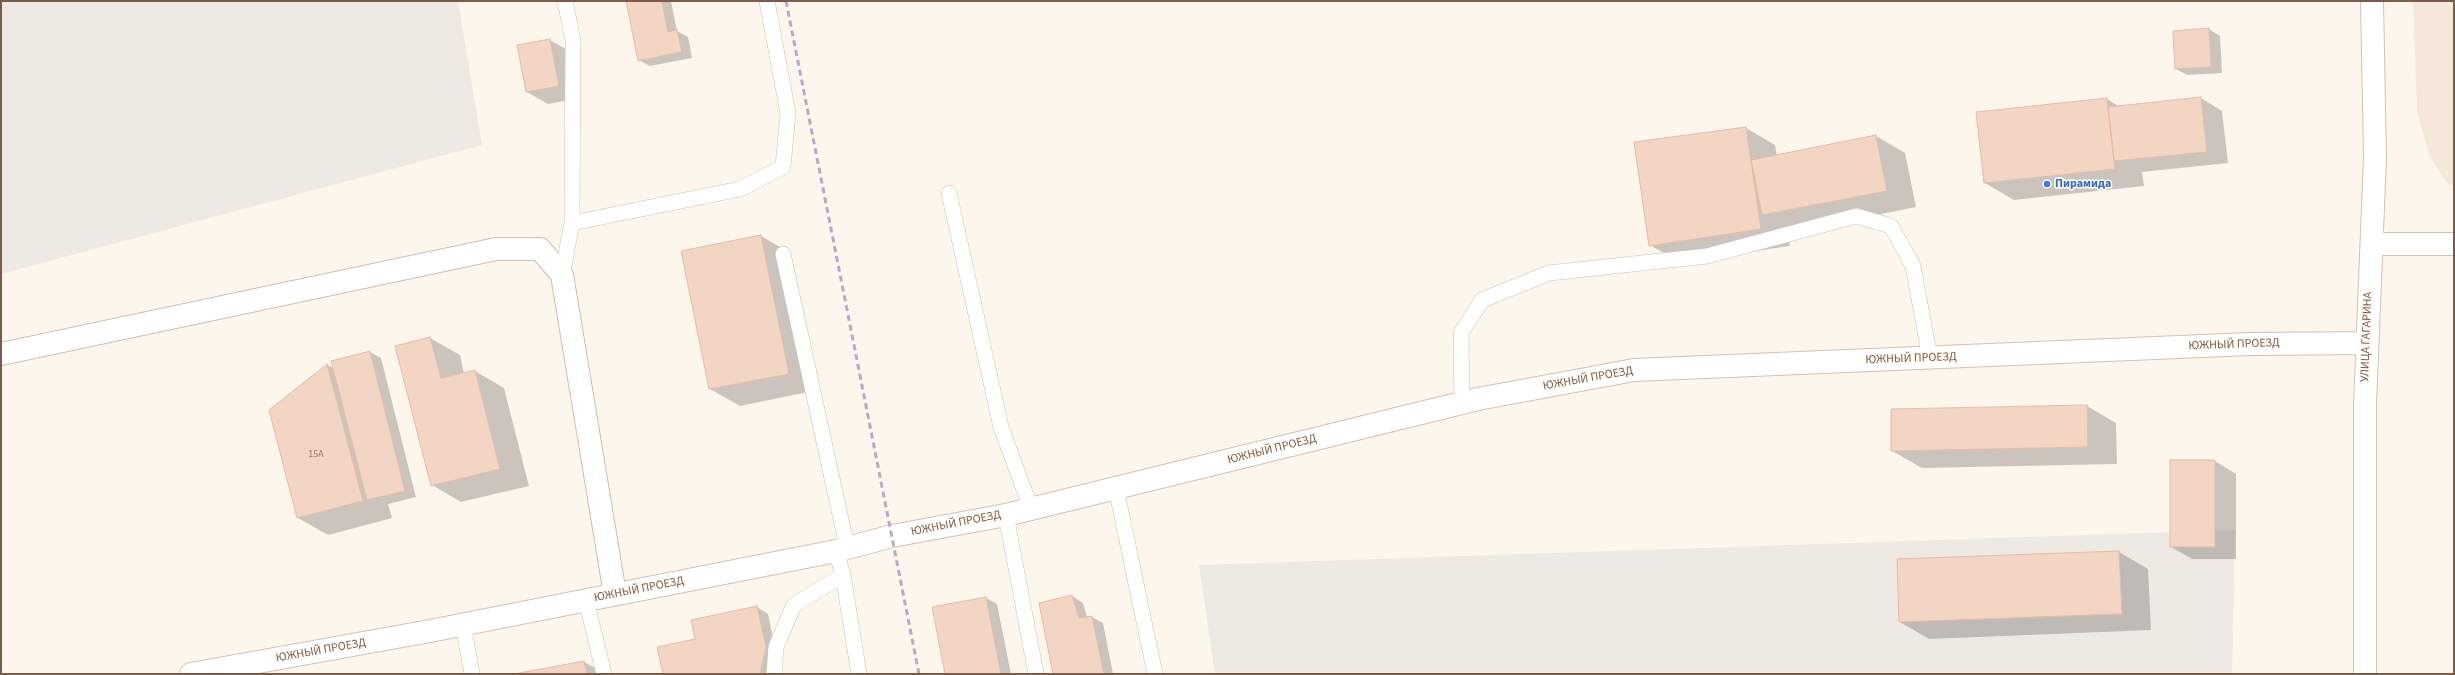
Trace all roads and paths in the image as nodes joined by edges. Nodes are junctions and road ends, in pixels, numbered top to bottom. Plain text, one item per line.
1 (565, 1) edge
2 (767, 1) edge
3 (2372, 1) edge
4 (949, 193) dead end
5 (572, 223) junction
6 (2372, 244) junction
7 (2454, 244) edge
8 (783, 254) dead end
9 (562, 274) junction
10 (2366, 343) junction
11 (1, 354) edge
12 (1930, 358) junction
13 (1462, 403) junction
14 (1116, 488) junction
15 (1032, 509) junction
16 (1006, 515) junction
17 (842, 549) junction
18 (842, 575) junction
19 (615, 594) junction
20 (586, 600) junction
21 (463, 624) junction
22 (191, 674) edge
23 (472, 674) edge
24 (604, 674) edge
25 (774, 674) edge
26 (859, 674) edge
27 (1036, 674) edge
28 (1155, 674) edge
29 (2364, 674) edge

1 - 5 lane
2 - 5 lane
3 - 6 street, УЛИЦА ГАГАРИНА
4 - 15 lane
5 - 9 lane
6 - 7 street
6 - 10 street, УЛИЦА ГАГАРИНА
8 - 17 lane
9 - 11 street
9 - 19 street
10 - 12 street, ЮЖНЫЙ ПРОЕЗД
10 - 29 street, УЛИЦА ГАГАРИНА
12 - 13 street, ЮЖНЫЙ ПРОЕЗД
12 - 13 lane
13 - 14 street, ЮЖНЫЙ ПРОЕЗД
14 - 15 street, ЮЖНЫЙ ПРОЕЗД
14 - 28 lane
15 - 16 street, ЮЖНЫЙ ПРОЕЗД
16 - 17 street, ЮЖНЫЙ ПРОЕЗД
16 - 27 lane
17 - 18 lane
17 - 19 street, ЮЖНЫЙ ПРОЕЗД
18 - 25 lane
18 - 26 lane
19 - 20 street, ЮЖНЫЙ ПРОЕЗД
20 - 21 street, ЮЖНЫЙ ПРОЕЗД
20 - 24 lane
21 - 22 street, ЮЖНЫЙ ПРОЕЗД
21 - 23 lane

